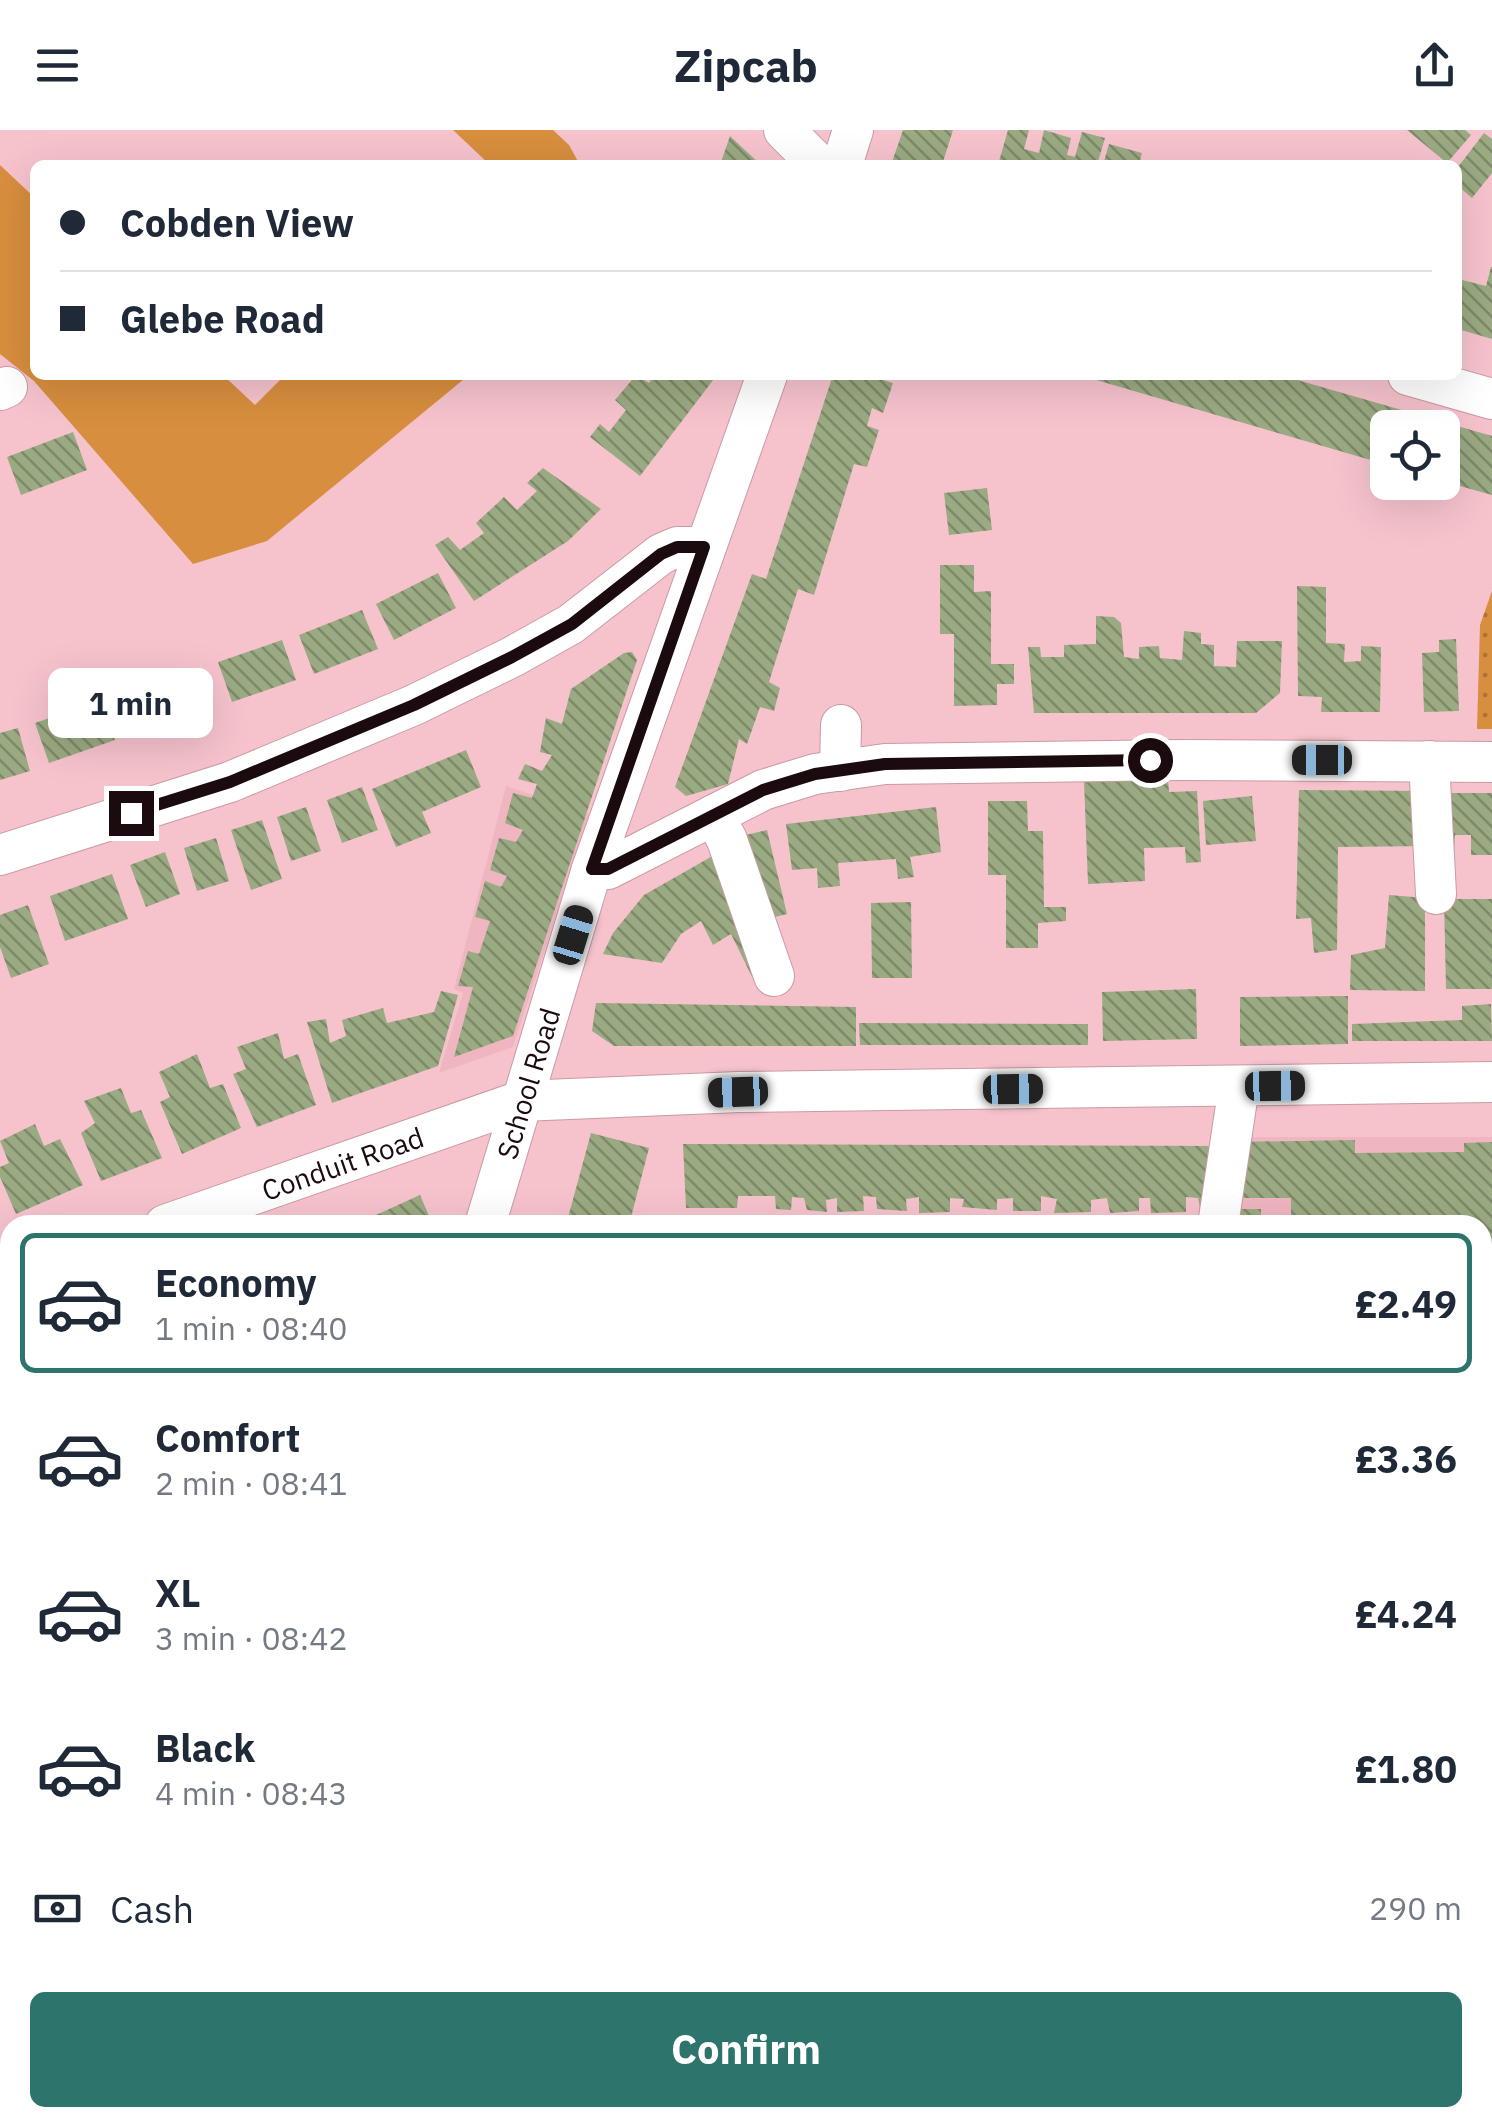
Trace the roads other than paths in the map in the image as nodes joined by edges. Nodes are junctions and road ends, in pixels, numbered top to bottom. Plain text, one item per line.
1 (784, 130) edge
2 (853, 130) edge
3 (814, 160) edge
4 (844, 160) edge
5 (765, 380) edge
6 (1426, 380) edge
7 (1492, 398) edge
8 (704, 547) junction
9 (841, 725) dead end
10 (1429, 762) junction
11 (1492, 762) edge
12 (840, 771) junction
13 (714, 815) junction
14 (0, 854) edge
15 (592, 869) junction
16 (1436, 894) dead end
17 (774, 976) dead end
18 (1492, 1082) edge
19 (1239, 1086) junction
20 (521, 1101) junction
21 (194, 1215) edge
22 (488, 1215) edge
23 (1220, 1215) edge

1 - 3 street
2 - 4 street
5 - 8 street, School Road
6 - 7 street
8 - 14 street
8 - 15 street, School Road
9 - 12 street
10 - 11 street
10 - 12 street
10 - 16 street
12 - 13 street
13 - 15 street
13 - 17 street
15 - 20 street, School Road
18 - 19 street, Conduit Road
19 - 20 street, Conduit Road
19 - 23 street
20 - 21 street, Conduit Road
20 - 22 street, School Road

